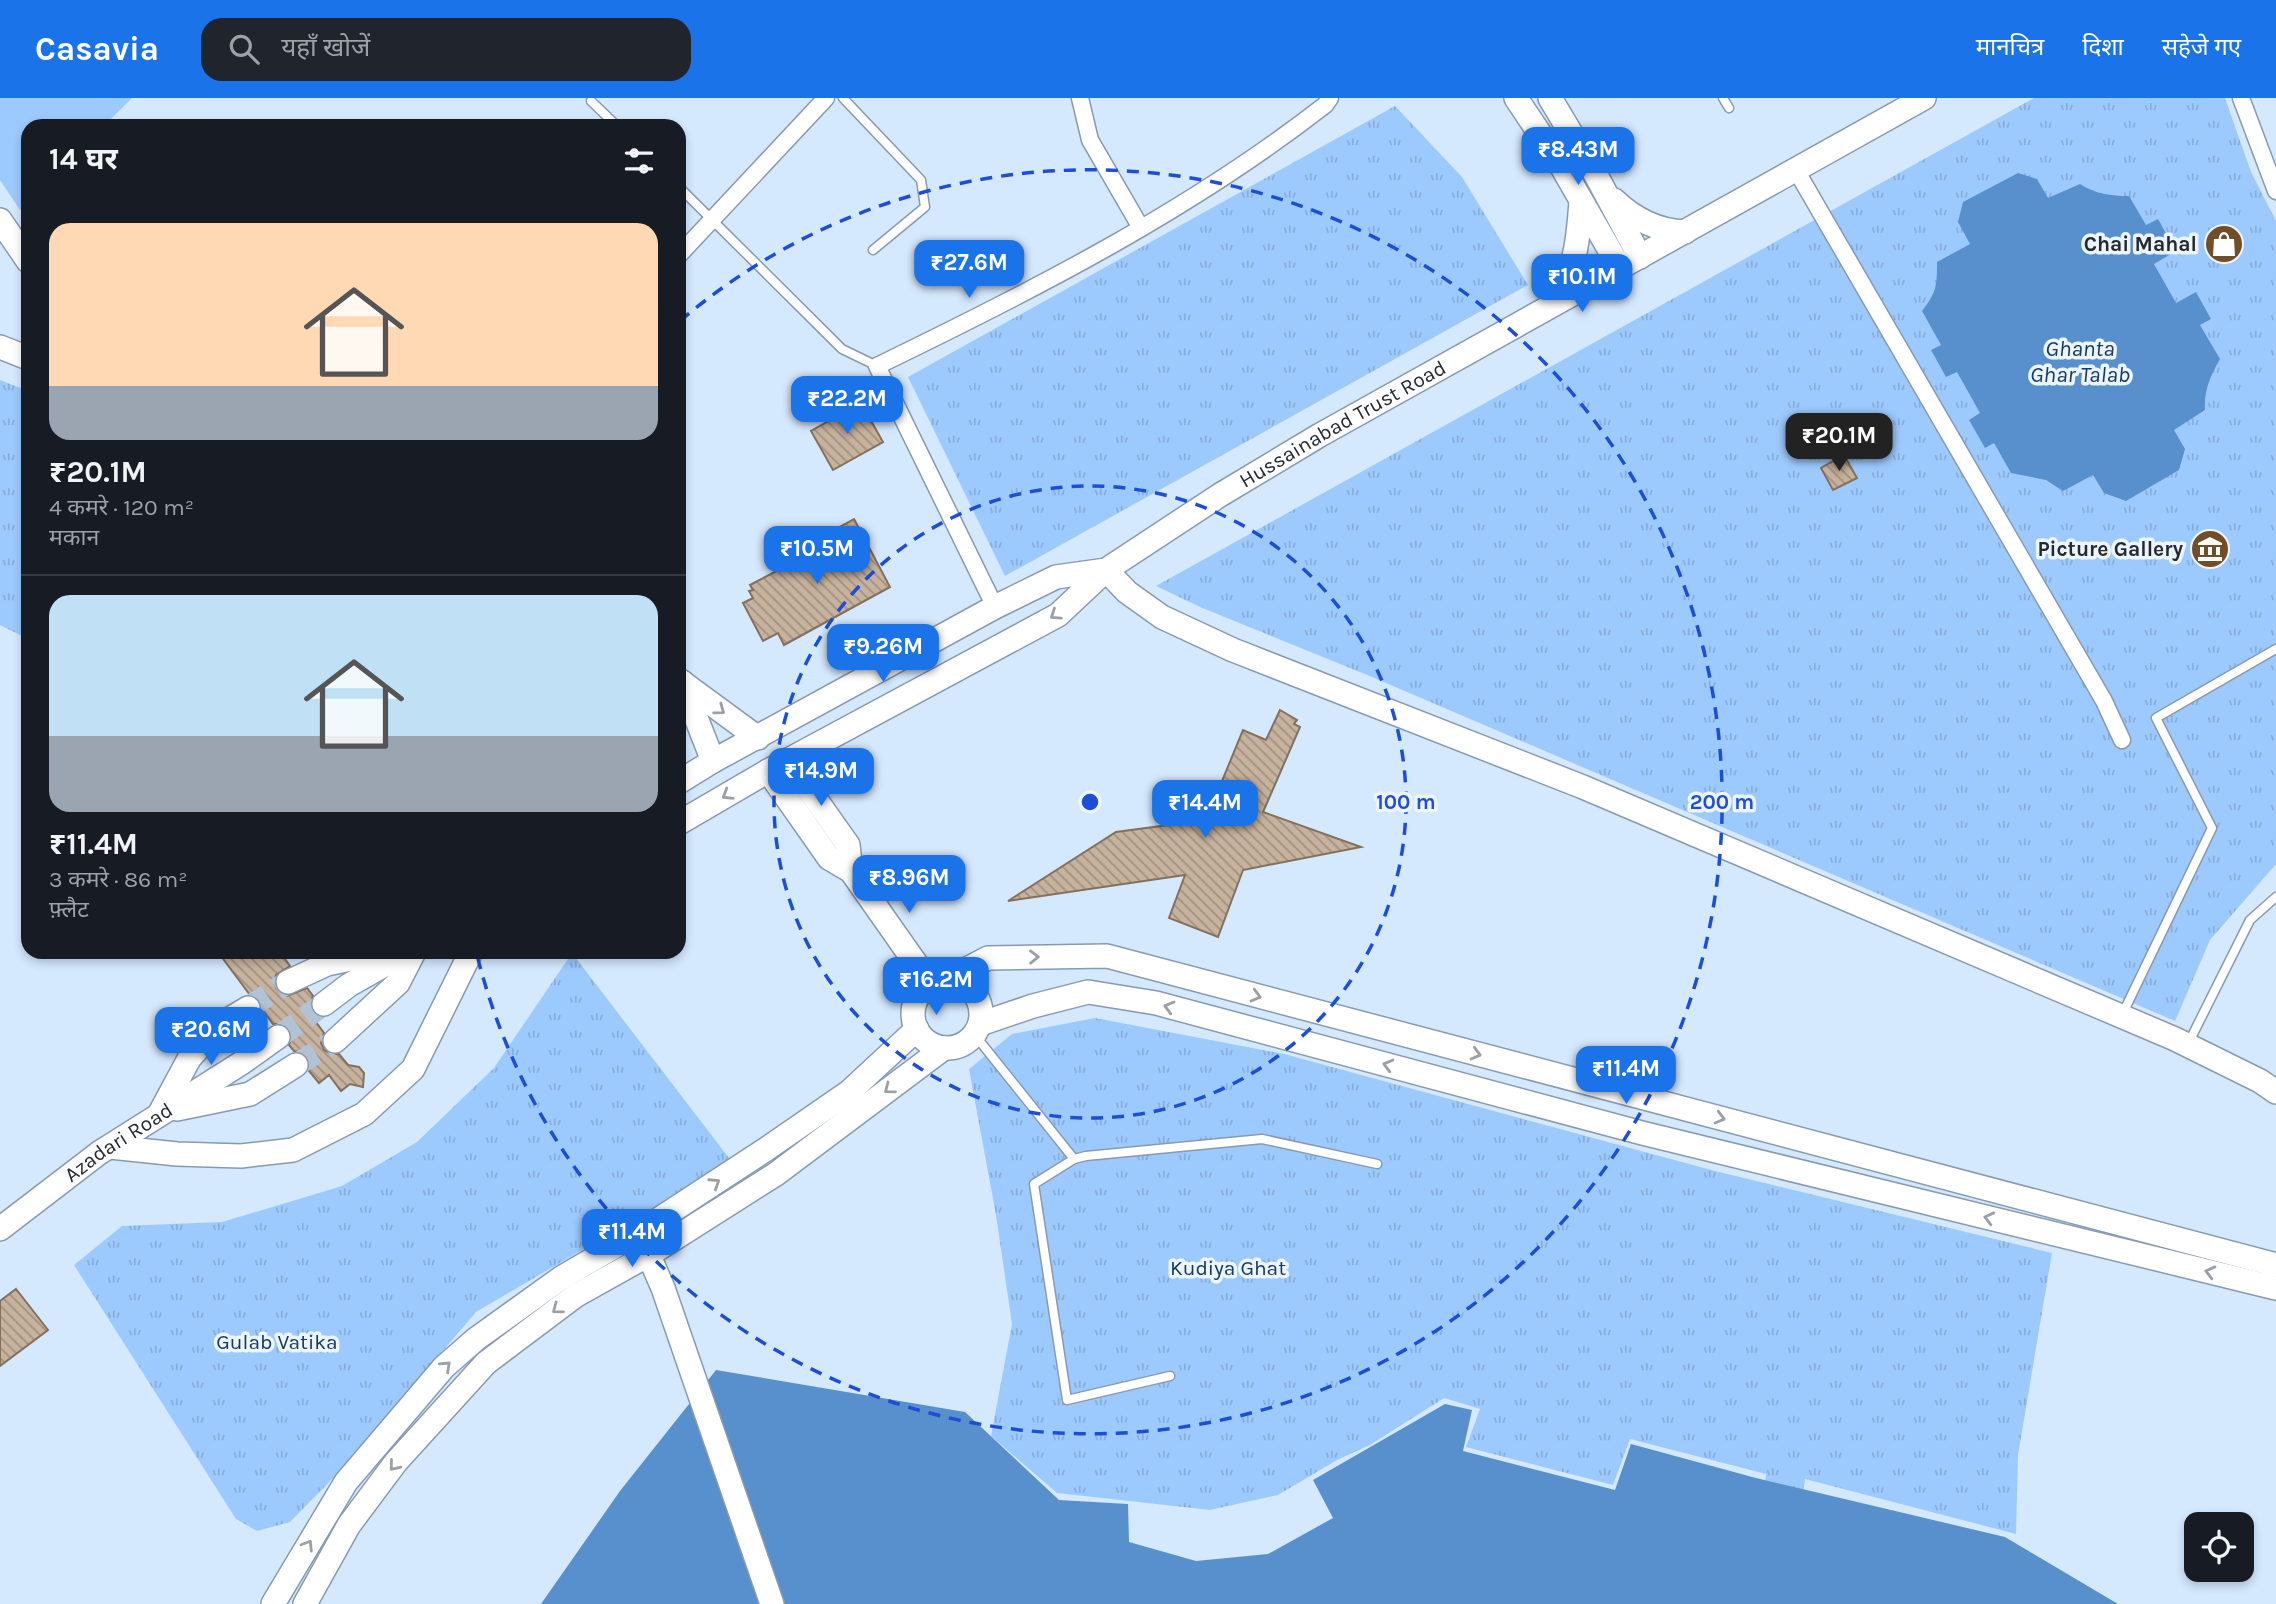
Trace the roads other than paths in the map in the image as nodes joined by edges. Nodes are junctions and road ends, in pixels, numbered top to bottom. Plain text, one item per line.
1 (826, 98) edge
2 (843, 98) edge
3 (1080, 98) edge
4 (1330, 98) edge
5 (1516, 98) edge
6 (1550, 98) edge
7 (1723, 98) edge
8 (1924, 98) edge
9 (2241, 98) edge
10 (592, 101) dead end
11 (1729, 108) dead end
12 (610, 119) edge
13 (1796, 170) junction
14 (1605, 190) junction
15 (2276, 191) edge
16 (686, 194) edge
17 (1581, 201) junction
18 (0, 220) edge
19 (712, 220) junction
20 (1141, 228) junction
21 (1685, 232) junction
22 (686, 248) edge
23 (873, 250) dead end
24 (21, 251) edge
25 (1640, 257) junction
26 (1620, 268) junction
27 (1551, 307) junction
28 (0, 347) edge
29 (21, 355) edge
30 (877, 366) junction
31 (1106, 570) junction
32 (995, 607) junction
33 (2276, 649) edge
34 (686, 685) edge
35 (686, 694) edge
36 (758, 738) junction
37 (2122, 740) dead end
38 (788, 760) junction
39 (713, 761) junction
40 (768, 771) junction
41 (686, 778) edge
42 (686, 819) edge
43 (850, 871) junction
44 (2276, 897) edge
45 (351, 959) edge
46 (395, 959) edge
47 (410, 959) edge
48 (468, 959) edge
49 (288, 982) tunnel mouth
50 (939, 982) junction
51 (324, 1004) tunnel mouth
52 (248, 1008) tunnel mouth
53 (2121, 1016) junction
54 (917, 1029) junction
55 (977, 1029) junction
56 (278, 1037) tunnel mouth
57 (335, 1041) tunnel mouth
58 (2188, 1045) junction
59 (944, 1048) junction
60 (296, 1065) tunnel mouth
61 (2276, 1092) edge
62 (160, 1112) junction
63 (110, 1147) junction
64 (1074, 1159) junction
65 (1377, 1164) dead end
66 (0, 1229) edge
67 (638, 1233) junction
68 (650, 1254) junction
69 (2276, 1265) edge
70 (2276, 1288) edge
71 (1170, 1376) dead end
72 (273, 1604) edge
73 (305, 1604) edge
74 (772, 1604) edge

1 - 19 street
2 - 23 lane
3 - 20 street
4 - 20 street
5 - 17 street
6 - 14 street
7 - 11 lane
8 - 13 street, Hussainabad Trust Road
9 - 15 street
10 - 12 lane
13 - 21 street, Hussainabad Trust Road
13 - 37 street
14 - 21 street
14 - 25 street
16 - 19 lane
17 - 26 street
17 - 27 street
18 - 24 street
19 - 22 street
19 - 30 lane
20 - 30 street
21 - 25 street, Hussainabad Trust Road
25 - 26 street, Hussainabad Trust Road
26 - 27 street, Hussainabad Trust Road
27 - 31 street, Hussainabad Trust Road
28 - 29 street
30 - 32 street
31 - 32 street, Hussainabad Trust Road
31 -> 38 street
31 - 53 street
32 - 36 street, Hussainabad Trust Road
33 - 53 lane
34 -> 36 street
35 - 39 street
36 - 39 street, Hussainabad Trust Road
38 - 40 street
38 - 43 street
39 - 41 street, Hussainabad Trust Road
40 -> 42 street
40 - 43 street
43 - 50 street
44 - 58 lane
45 - 49 street
46 - 51 street
47 - 57 street
48 - 63 street
50 - 54 street
50 - 55 street
50 -> 69 street
52 - 62 street, Azadari Road
53 - 58 street
54 - 59 street
67 -> 54 street
55 - 59 street
55 - 64 lane
70 -> 55 street
56 - 62 street
58 - 61 street
59 -> 68 street
60 - 62 street
62 - 63 street, Azadari Road
63 - 66 street, Azadari Road
64 - 65 lane
64 - 71 lane
67 - 68 street
72 -> 67 street
68 -> 73 street
68 - 74 street

